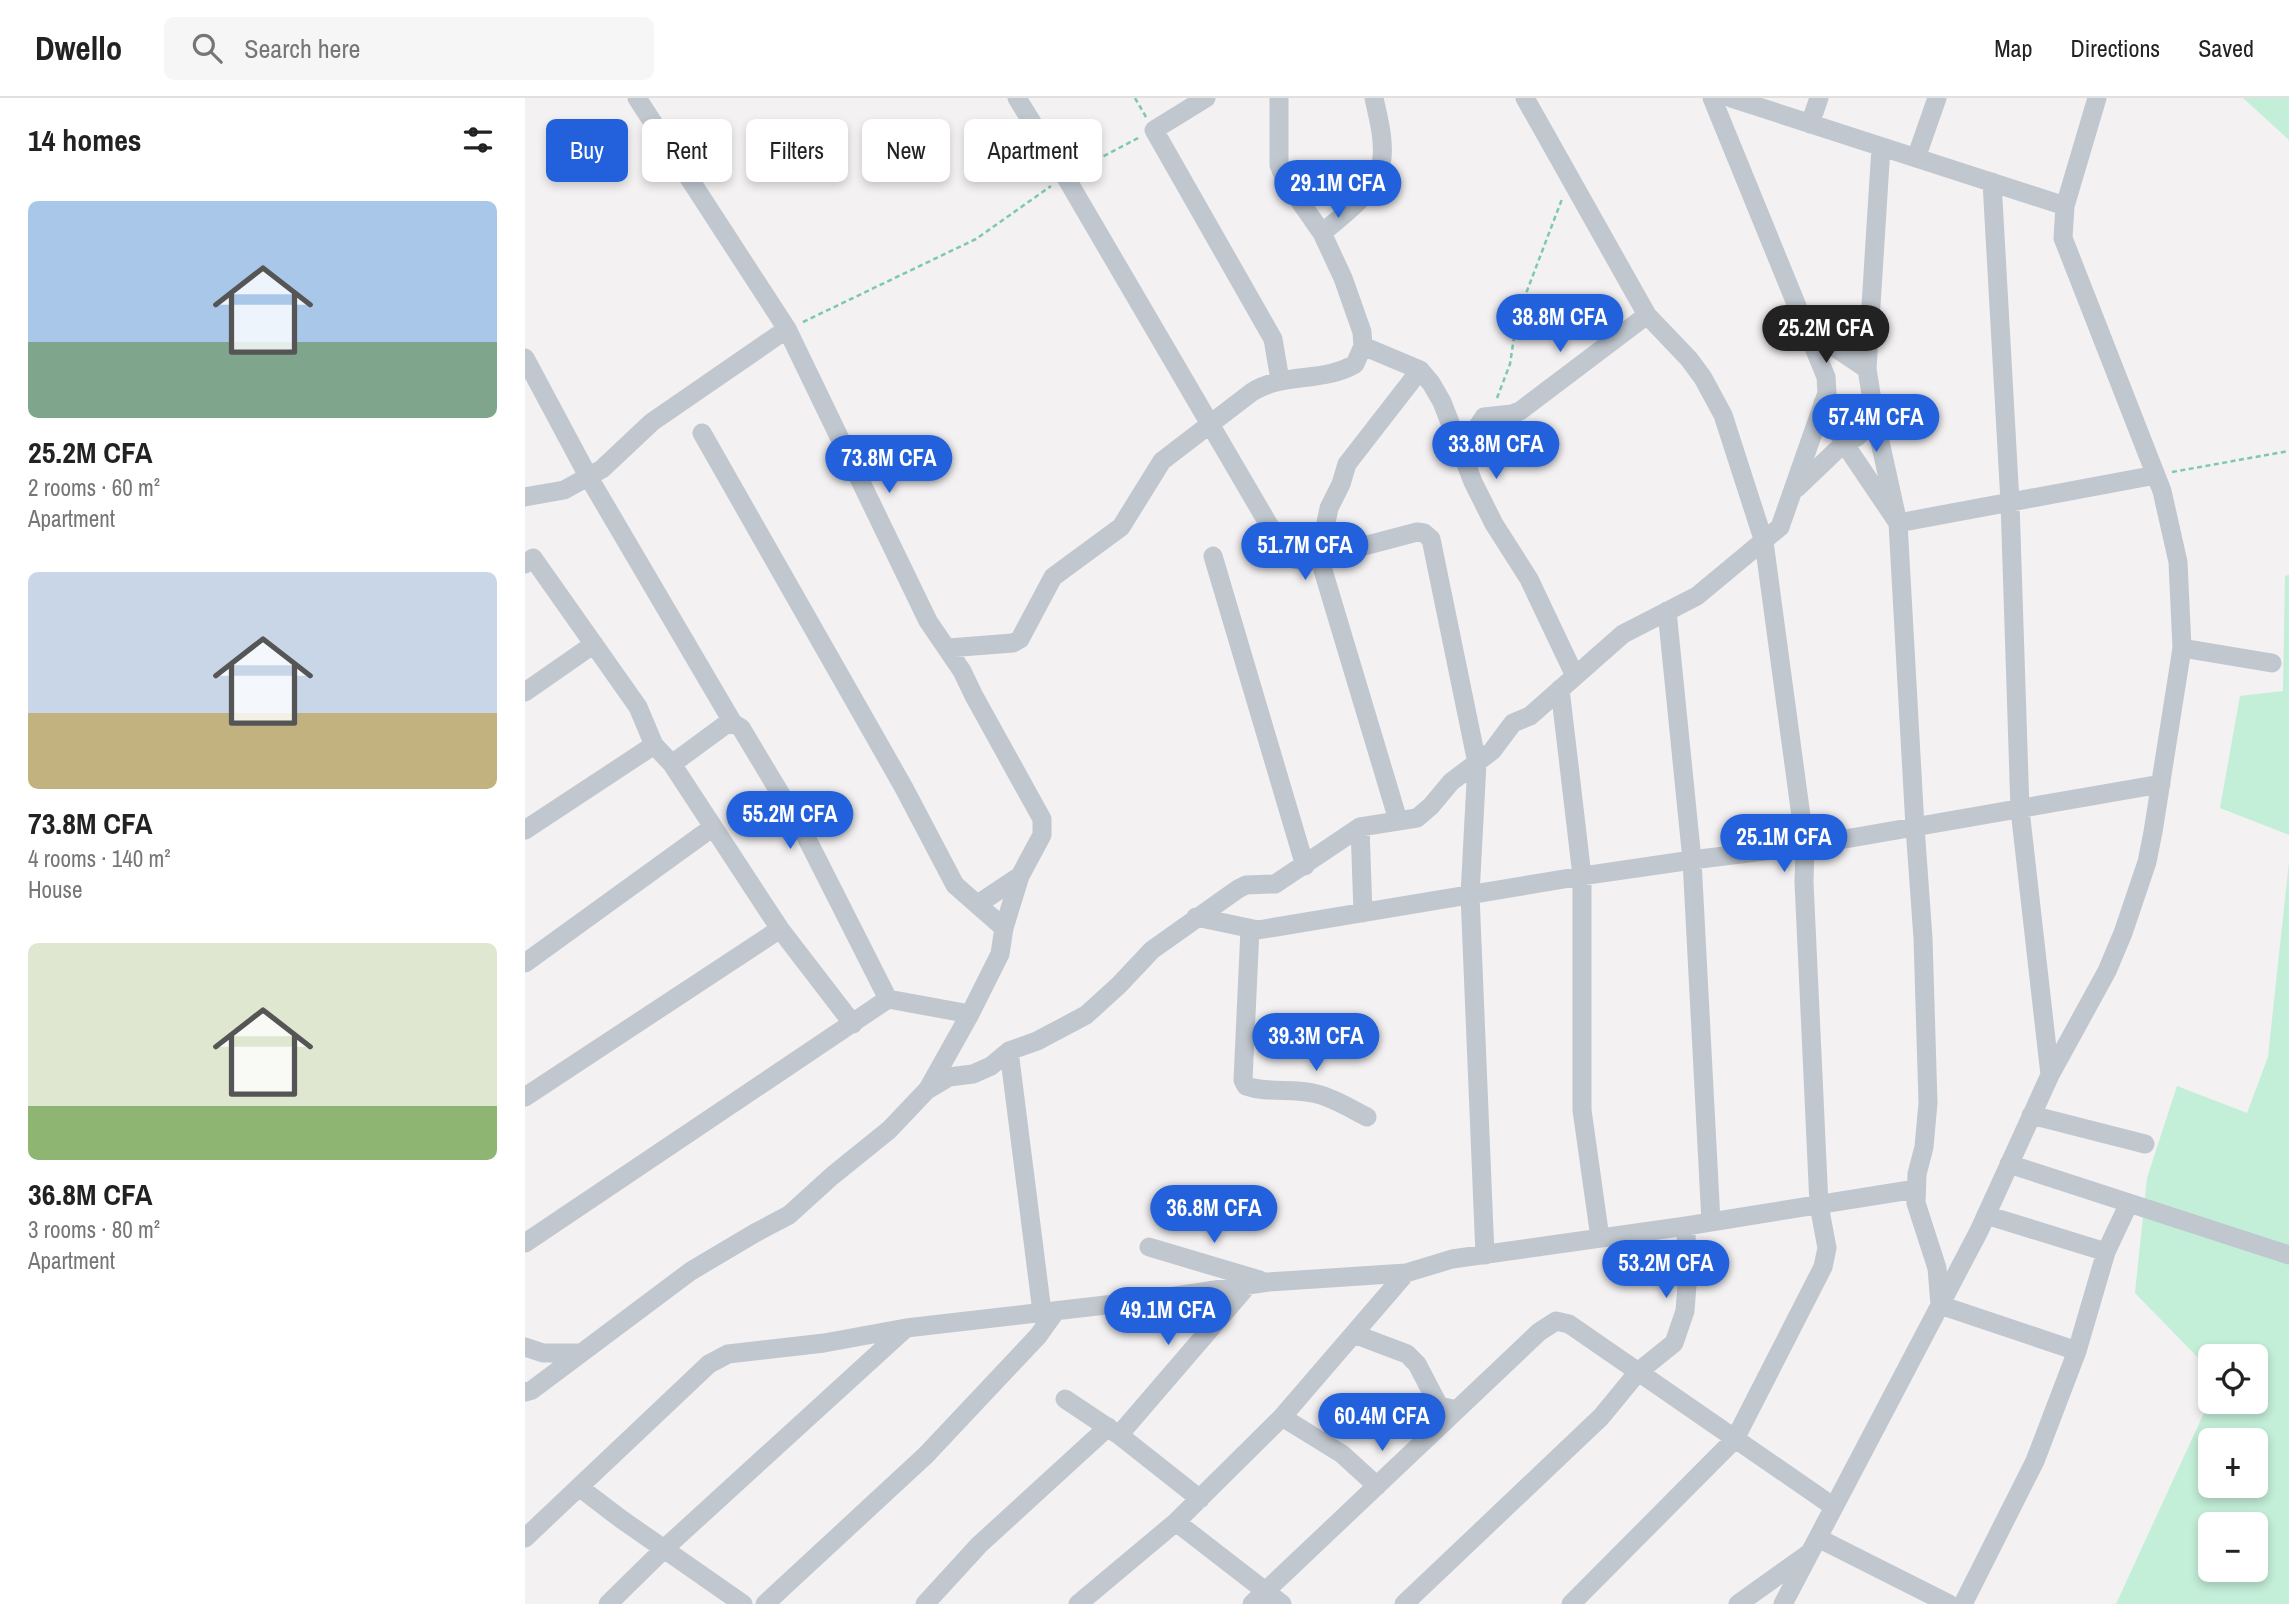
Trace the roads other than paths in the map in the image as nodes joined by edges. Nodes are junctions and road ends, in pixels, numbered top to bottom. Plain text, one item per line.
1 (637, 98) edge
2 (1017, 98) edge
3 (1206, 98) edge
4 (1279, 98) edge
5 (1374, 98) edge
6 (1525, 98) edge
7 (1712, 98) edge
8 (1731, 98) edge
9 (1819, 98) edge
10 (1937, 98) edge
11 (2097, 98) edge
12 (1811, 124) junction
13 (1881, 147) junction
14 (1916, 158) junction
15 (1992, 183) junction
16 (2065, 206) junction
17 (1322, 233) junction
18 (1647, 315) junction
19 (1806, 328) junction
20 (787, 330) junction
21 (1363, 346) junction
22 (525, 358) edge
23 (1867, 369) junction
24 (1420, 370) junction
25 (1280, 380) junction
26 (1823, 403) junction
27 (1875, 419) junction
28 (1210, 424) junction
29 (702, 433) dead end
30 (1844, 443) junction
31 (1461, 451) junction
32 (2155, 475) junction
33 (588, 476) junction
34 (1793, 491) junction
35 (525, 497) edge
36 (2011, 502) junction
37 (1898, 523) junction
38 (1764, 542) junction
39 (1213, 556) dead end
40 (1318, 557) junction
41 (525, 564) edge
42 (1667, 611) junction
43 (594, 644) junction
44 (948, 648) junction
45 (2182, 648) junction
46 (2272, 663) dead end
47 (1575, 676) junction
48 (1560, 689) junction
49 (525, 692) edge
50 (733, 723) junction
51 (654, 745) junction
52 (1478, 763) junction
53 (671, 764) junction
54 (2161, 784) junction
55 (2020, 810) junction
56 (1398, 820) junction
57 (713, 827) junction
58 (1360, 827) junction
59 (1915, 827) junction
60 (525, 830) edge
61 (1805, 846) junction
62 (1692, 860) junction
63 (1305, 866) junction
64 (1020, 876) junction
65 (1582, 876) junction
66 (1471, 895) junction
67 (978, 904) junction
68 (1363, 913) junction
69 (1196, 917) junction
70 (1005, 928) junction
71 (780, 929) junction
72 (1250, 929) junction
73 (525, 964) edge
74 (888, 999) junction
75 (970, 1014) junction
76 (853, 1024) junction
77 (1009, 1051) junction
78 (2050, 1075) junction
79 (927, 1090) junction
80 (525, 1097) edge
81 (2031, 1115) junction
82 (1367, 1117) dead end
83 (2145, 1144) dead end
84 (2009, 1164) junction
85 (1916, 1189) junction
86 (2129, 1203) junction
87 (1819, 1205) junction
88 (1986, 1215) junction
89 (1711, 1222) junction
90 (1686, 1226) junction
91 (1600, 1238) junction
92 (525, 1243) edge
93 (1149, 1247) dead end
94 (2106, 1252) junction
95 (1485, 1255) junction
96 (2289, 1255) edge
97 (1406, 1273) junction
98 (1258, 1284) junction
99 (1940, 1305) junction
100 (1049, 1312) junction
101 (906, 1328) junction
102 (1354, 1334) junction
103 (525, 1347) edge
104 (2077, 1351) junction
105 (581, 1353) junction
106 (1638, 1372) junction
107 (527, 1389) edge
108 (1065, 1399) dead end
109 (1457, 1410) junction
110 (1282, 1417) junction
111 (1113, 1431) junction
112 (1735, 1439) junction
113 (1377, 1486) junction
114 (579, 1487) junction
115 (1200, 1499) junction
116 (1835, 1507) junction
117 (1176, 1522) junction
118 (525, 1538) edge
119 (1815, 1545) junction
120 (665, 1548) junction
121 (1259, 1598) edge
122 (608, 1604) edge
123 (743, 1604) edge
124 (765, 1604) edge
125 (925, 1604) edge
126 (1078, 1604) edge
127 (1282, 1604) edge
128 (1404, 1604) edge
129 (1571, 1604) edge
130 (1738, 1604) edge
131 (1783, 1604) edge
132 (1949, 1604) edge
133 (1963, 1604) edge

1 - 20 street
2 - 28 street
3 - 25 street
4 - 17 street
5 - 17 street
6 - 18 street
7 - 19 street
8 - 12 street
9 - 12 street
10 - 14 street
11 - 16 street
12 - 13 street
13 - 14 street
13 - 23 street
14 - 15 street
15 - 16 street
15 - 36 street
16 - 32 street
17 - 21 street
18 - 31 street
18 - 38 street
19 - 23 street
19 - 26 street
20 - 33 street
20 - 44 street
21 - 24 street
21 - 25 street
22 - 33 street
23 - 27 street
24 - 31 street
24 - 40 street
25 - 28 street
26 - 30 street
26 - 34 street
27 - 30 street
27 - 37 street
28 - 40 street
28 - 44 street
29 - 67 street
30 - 34 street
30 - 37 street
31 - 47 street
32 - 36 street
32 - 45 street
33 - 35 street
33 - 50 street
34 - 38 street
36 - 37 street
36 - 55 street
37 - 59 street
38 - 42 street
38 - 61 street
39 - 63 street
40 - 52 street
40 - 56 street
41 - 43 street
42 - 47 street
42 - 62 street
43 - 49 street
43 - 51 street
44 - 64 street
45 - 46 street
45 - 54 street
47 - 48 street
48 - 52 street
48 - 65 street
50 - 53 street
50 - 74 street
51 - 53 street
51 - 60 street
52 - 56 street
52 - 66 street
53 - 57 street
54 - 55 street
54 - 78 street
55 - 59 street
55 - 78 street
56 - 58 street
57 - 71 street
57 - 73 street
58 - 63 street
58 - 68 street
59 - 61 street
59 - 85 street
61 - 62 street
61 - 87 street
62 - 65 street
62 - 89 street
63 - 69 street
64 - 67 street
64 - 70 street
65 - 66 street
65 - 91 street
66 - 68 street
66 - 95 street
67 - 70 street
68 - 72 street
69 - 72 street
69 - 77 street
70 - 75 street
71 - 76 street
71 - 80 street
72 - 82 street
74 - 75 street
74 - 76 street
75 - 79 street
76 - 92 street
77 - 79 street
77 - 100 street
78 - 81 street
79 - 105 street
81 - 83 street
81 - 84 street
84 - 86 street
84 - 88 street
85 - 87 street
85 - 99 street
86 - 94 street
86 - 96 street
87 - 89 street
87 - 112 street
88 - 94 street
88 - 99 street
89 - 90 street
90 - 91 street
90 - 106 street
91 - 95 street
93 - 98 street
94 - 104 street
95 - 97 street
97 - 98 street
97 - 102 street
98 - 100 street
98 - 111 street
99 - 104 street
99 - 116 street
100 - 101 street
100 - 124 street
101 - 114 street
101 - 120 street
102 - 109 street
102 - 110 street
103 - 105 street
104 - 133 street
105 - 107 street
106 - 109 street
106 - 112 street
106 - 128 street
108 - 111 street
109 - 113 street
110 - 113 street
110 - 115 street
111 - 115 street
111 - 125 street
112 - 116 street
112 - 129 street
113 - 121 street
114 - 118 street
114 - 120 street
115 - 117 street
116 - 119 street
117 - 121 street
117 - 126 street
119 - 130 street
119 - 131 street
119 - 132 street
120 - 122 street
120 - 123 street
121 - 127 street

